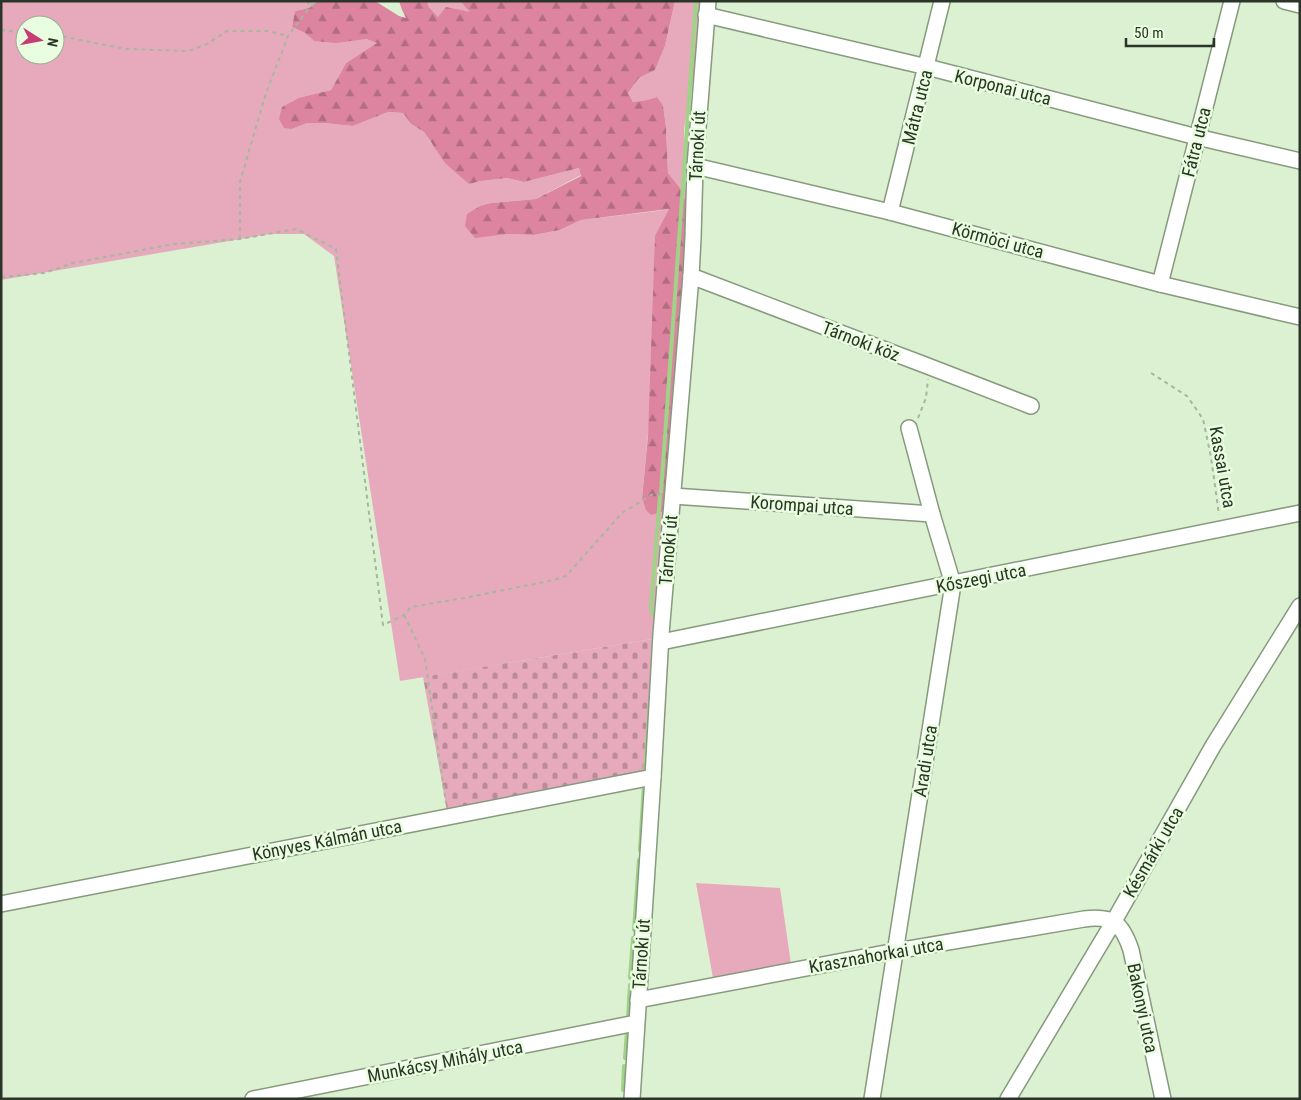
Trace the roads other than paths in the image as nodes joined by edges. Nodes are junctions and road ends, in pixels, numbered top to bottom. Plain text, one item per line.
1 (942, 1) edge
2 (1232, 1) edge
3 (1284, 1) edge
4 (1300, 5) edge
5 (707, 8) edge
6 (926, 67) junction
7 (1198, 137) junction
8 (1300, 161) edge
9 (695, 166) junction
10 (890, 212) junction
11 (691, 276) junction
12 (1160, 284) junction
13 (1300, 317) edge
14 (1031, 406) dead end
15 (909, 428) road end
16 (672, 496) junction
17 (932, 514) junction
18 (1300, 514) edge
19 (953, 584) junction
20 (1300, 606) edge
21 (661, 642) junction
22 (653, 777) junction
23 (1, 904) edge
24 (1114, 921) junction
25 (896, 951) junction
26 (638, 1000) junction
27 (636, 1024) junction
28 (253, 1099) edge
29 (632, 1099) edge
30 (872, 1099) edge
31 (1008, 1099) edge
32 (1163, 1099) edge

1 - 6 street, Mátra utca
2 - 7 street, Fátra utca
3 - 4 street
5 - 6 street, Korponai utca
5 - 9 street, Tárnoki út
6 - 7 street, Korponai utca
6 - 10 street, Mátra utca
7 - 8 street, Korponai utca
7 - 12 street, Fátra utca
9 - 10 street, Körmöci utca
9 - 11 street, Tárnoki út
10 - 12 street, Körmöci utca
11 - 14 street, Tárnoki köz
11 - 16 street, Tárnoki út
12 - 13 street, Körmöci utca
15 - 17 street, Aradi utca
16 - 17 street, Korompai utca
16 - 21 street, Tárnoki út
17 - 19 street, Aradi utca
18 - 19 street, Kőszegi utca
19 - 21 street, Kőszegi utca
19 - 25 street, Aradi utca
20 - 24 street, Késmárki utca
21 - 22 street, Tárnoki út
22 - 23 street, Könyves Kálmán utca
22 - 26 street, Tárnoki út
24 - 25 street, Krasznahorkai utca
24 - 31 street, Késmárki utca
24 - 32 street, Bakonyi utca
25 - 26 street, Krasznahorkai utca
25 - 30 street, Aradi utca
26 - 27 street, Tárnoki út
27 - 28 street, Munkácsy Mihály utca
27 - 29 street, Tárnoki út

